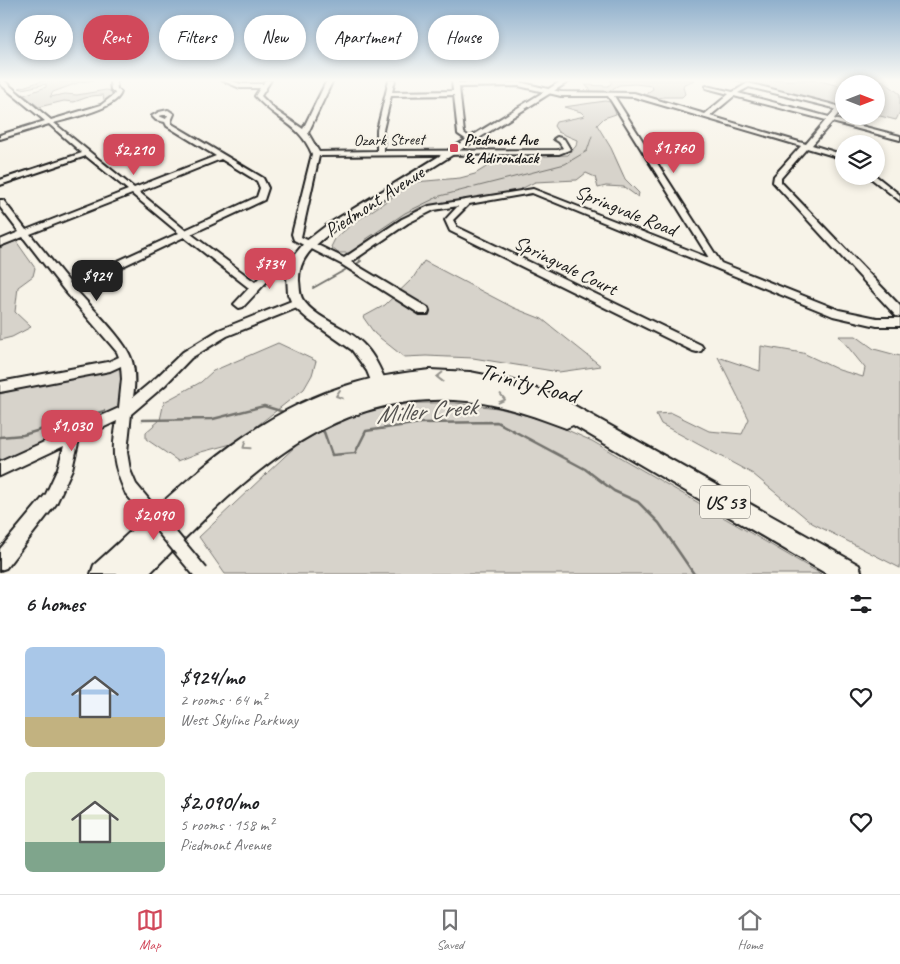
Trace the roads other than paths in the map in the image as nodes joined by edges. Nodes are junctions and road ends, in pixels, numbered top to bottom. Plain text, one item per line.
1 (32, 107) edge
2 (100, 107) edge
3 (269, 107) edge
4 (318, 107) edge
5 (386, 107) edge
6 (457, 107) edge
7 (525, 107) edge
8 (618, 107) edge
9 (676, 107) edge
10 (717, 107) edge
11 (781, 107) edge
12 (833, 107) edge
13 (706, 116) junction
14 (832, 120) junction
15 (51, 122) junction
16 (168, 122) dead end
17 (306, 132) junction
18 (0, 137) edge
19 (900, 138) edge
20 (557, 139) dead end
21 (470, 140) junction
22 (806, 146) junction
23 (88, 153) junction
24 (381, 153) junction
25 (450, 153) junction
26 (316, 154) junction
27 (835, 154) edge
28 (220, 157) junction
29 (0, 183) edge
30 (883, 185) edge
31 (134, 191) junction
32 (900, 199) edge
33 (0, 202) edge
34 (468, 202) junction
35 (184, 233) junction
36 (24, 234) junction
37 (0, 243) edge
38 (309, 244) junction
39 (283, 259) dead end
40 (344, 262) junction
41 (719, 266) junction
42 (255, 287) junction
43 (68, 288) junction
44 (298, 303) junction
45 (239, 304) dead end
46 (424, 311) dead end
47 (900, 314) edge
48 (900, 322) edge
49 (697, 348) dead end
50 (126, 359) junction
51 (0, 387) edge
52 (382, 390) junction
53 (125, 411) junction
54 (302, 421) junction
55 (73, 436) junction
56 (0, 469) edge
57 (0, 562) edge
58 (103, 574) edge
59 (132, 574) edge
60 (201, 574) edge
61 (850, 574) edge

1 - 15 street
2 - 15 street
3 - 17 street
4 - 17 street
5 - 24 street
6 - 21 street
7 - 21 main road, Piedmont Avenue
8 - 41 street
9 - 13 street
10 - 13 street
11 - 14 street
12 - 14 street
13 - 22 street
14 - 19 street
14 - 22 street
15 - 18 street
15 - 23 street
16 - 28 street
17 - 26 street
20 - 25 street, Ozark Street
21 - 25 main road, Piedmont Avenue
22 - 27 street
22 - 47 street
23 - 29 street
23 - 31 street
24 - 25 street, Ozark Street
24 - 26 street, Ozark Street
25 - 38 main road, Piedmont Avenue
26 - 38 street
28 - 31 street
28 - 35 street
30 - 32 street
31 - 35 street
31 - 36 street
33 - 36 street
34 - 40 street, Springvale Road
34 - 41 street, Springvale Road
34 - 49 street, Springvale Court
35 - 42 street
35 - 43 street
36 - 37 street
36 - 43 street
38 - 40 street
38 - 44 main road, Piedmont Avenue
39 - 42 street
40 - 46 street
41 - 48 street, Springvale Road
42 - 45 street
43 - 50 street
44 - 52 main road
44 - 53 street
50 - 51 street
50 - 53 street
52 - 54 highway, US 53
52 - 61 highway, Trinity Road / US 53
53 - 55 street
53 - 60 street, bridge
54 -> 58 highway, US 53
54 - 59 highway, US 53
55 - 56 street
55 - 57 street

